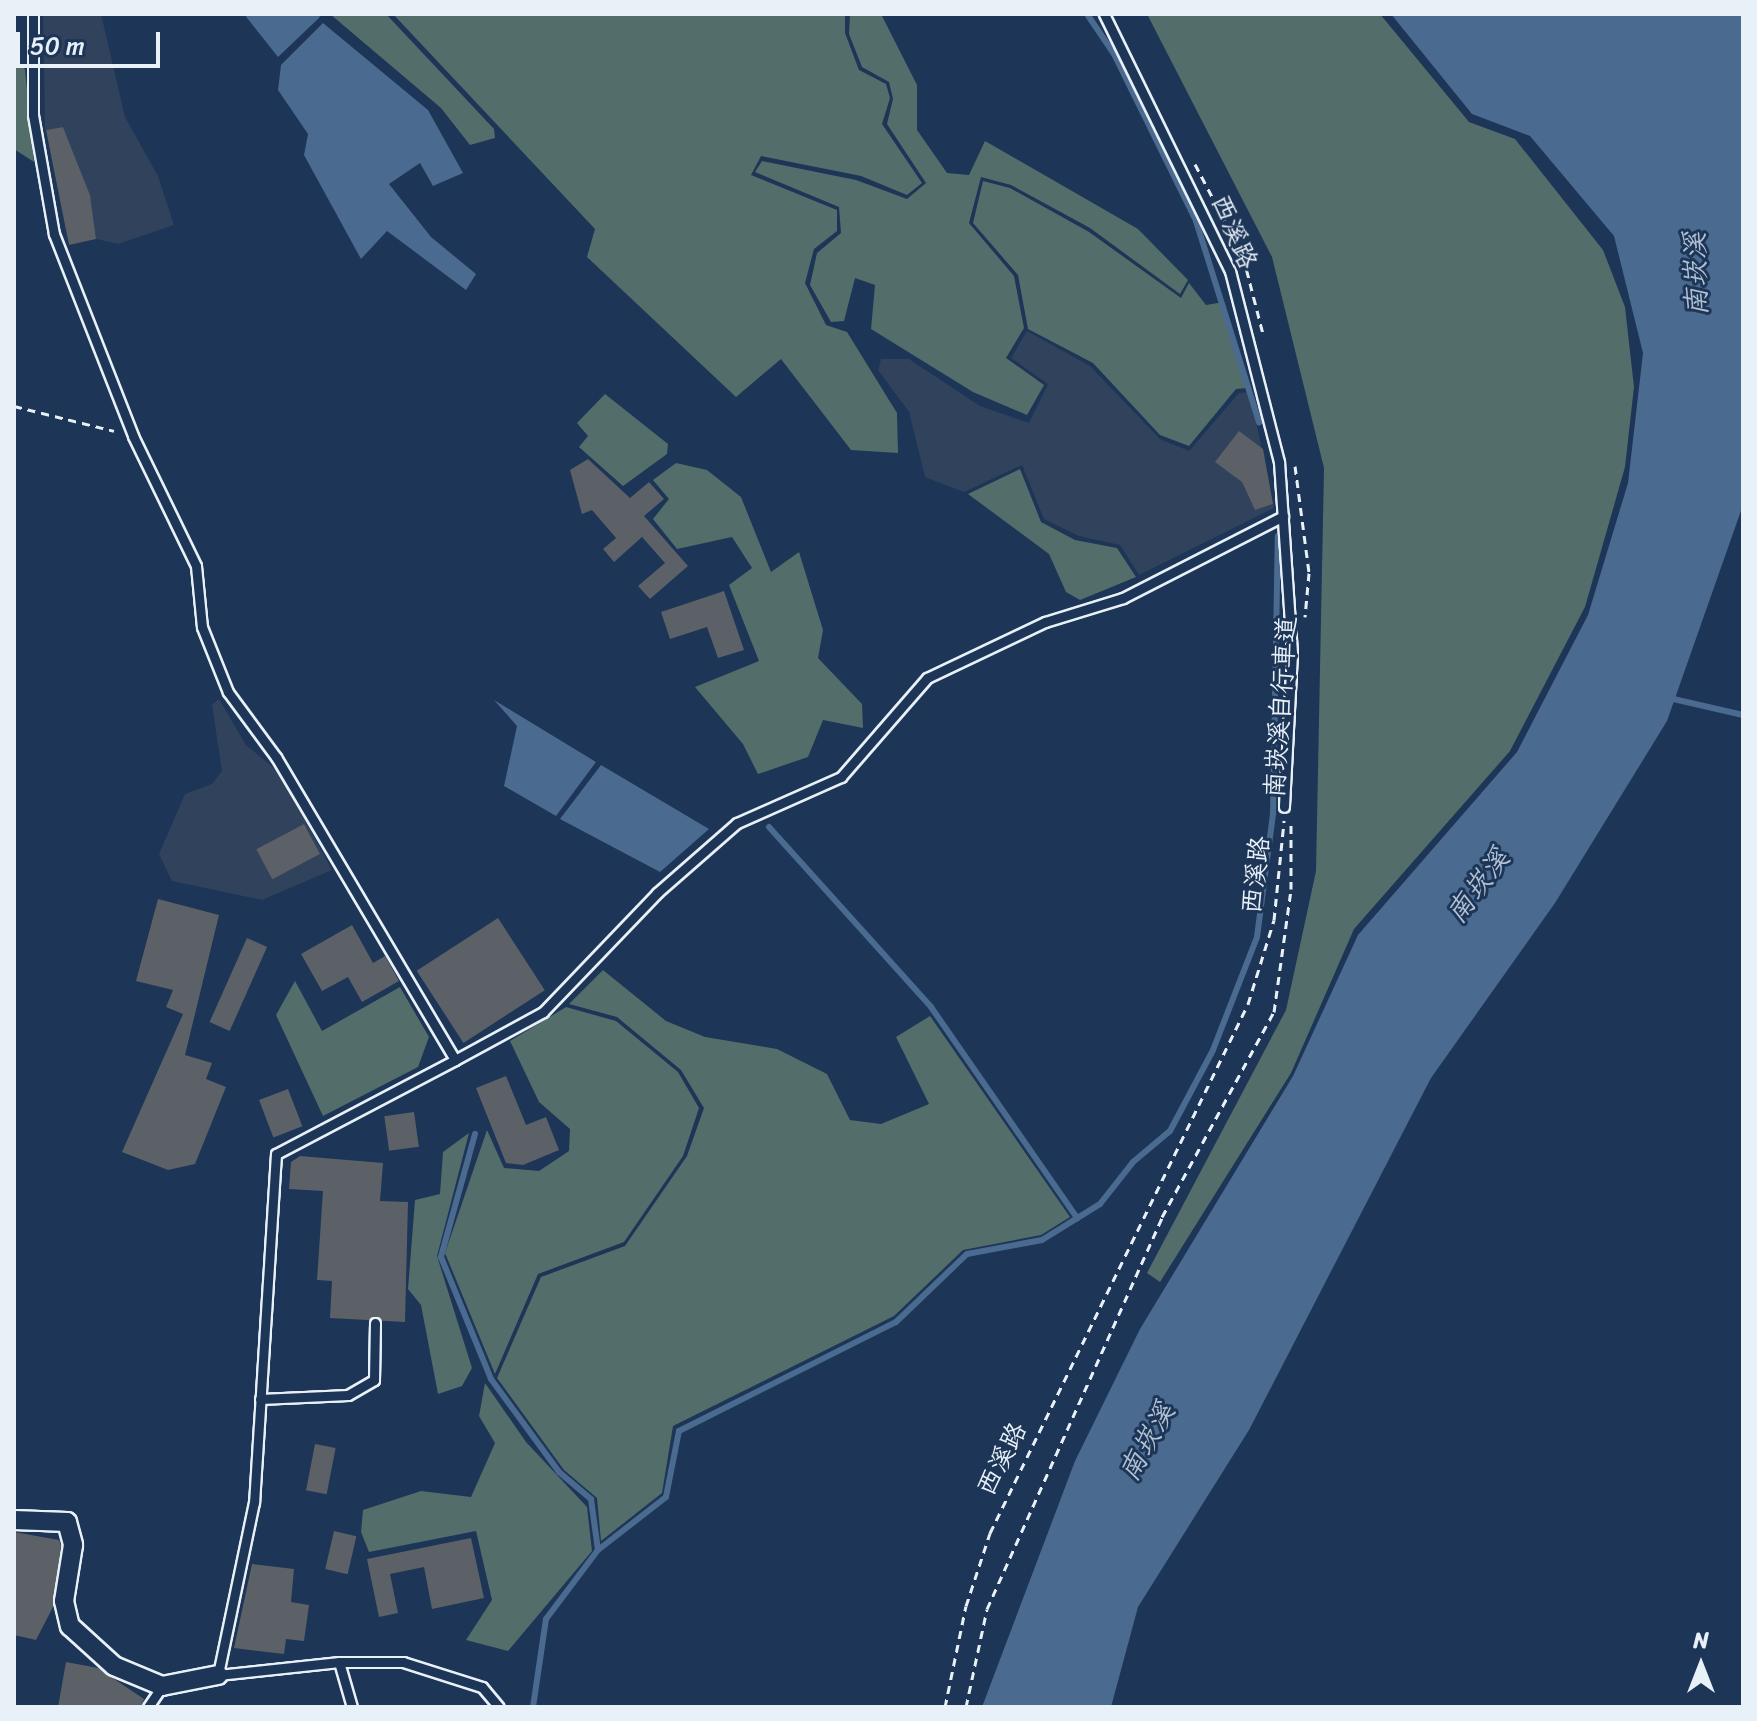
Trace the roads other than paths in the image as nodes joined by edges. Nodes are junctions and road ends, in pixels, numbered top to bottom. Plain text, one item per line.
1 (33, 14) edge
2 (1104, 14) edge
3 (1283, 516) junction
4 (1288, 807) road end
5 (455, 1060) junction
6 (375, 1323) dead end
7 (260, 1399) junction
8 (14, 1520) edge
9 (339, 1662) junction
10 (218, 1675) junction
11 (162, 1686) junction
12 (148, 1707) edge
13 (352, 1707) edge
14 (499, 1707) edge

1 - 5 lane
2 - 3 lane, 西溪路
3 - 4 lane, 西溪路
3 - 5 lane
5 - 7 lane
6 - 7 lane
7 - 10 lane
8 - 11 street
9 - 10 lane
9 - 13 lane
9 - 14 lane
10 - 11 street
11 - 12 lane

